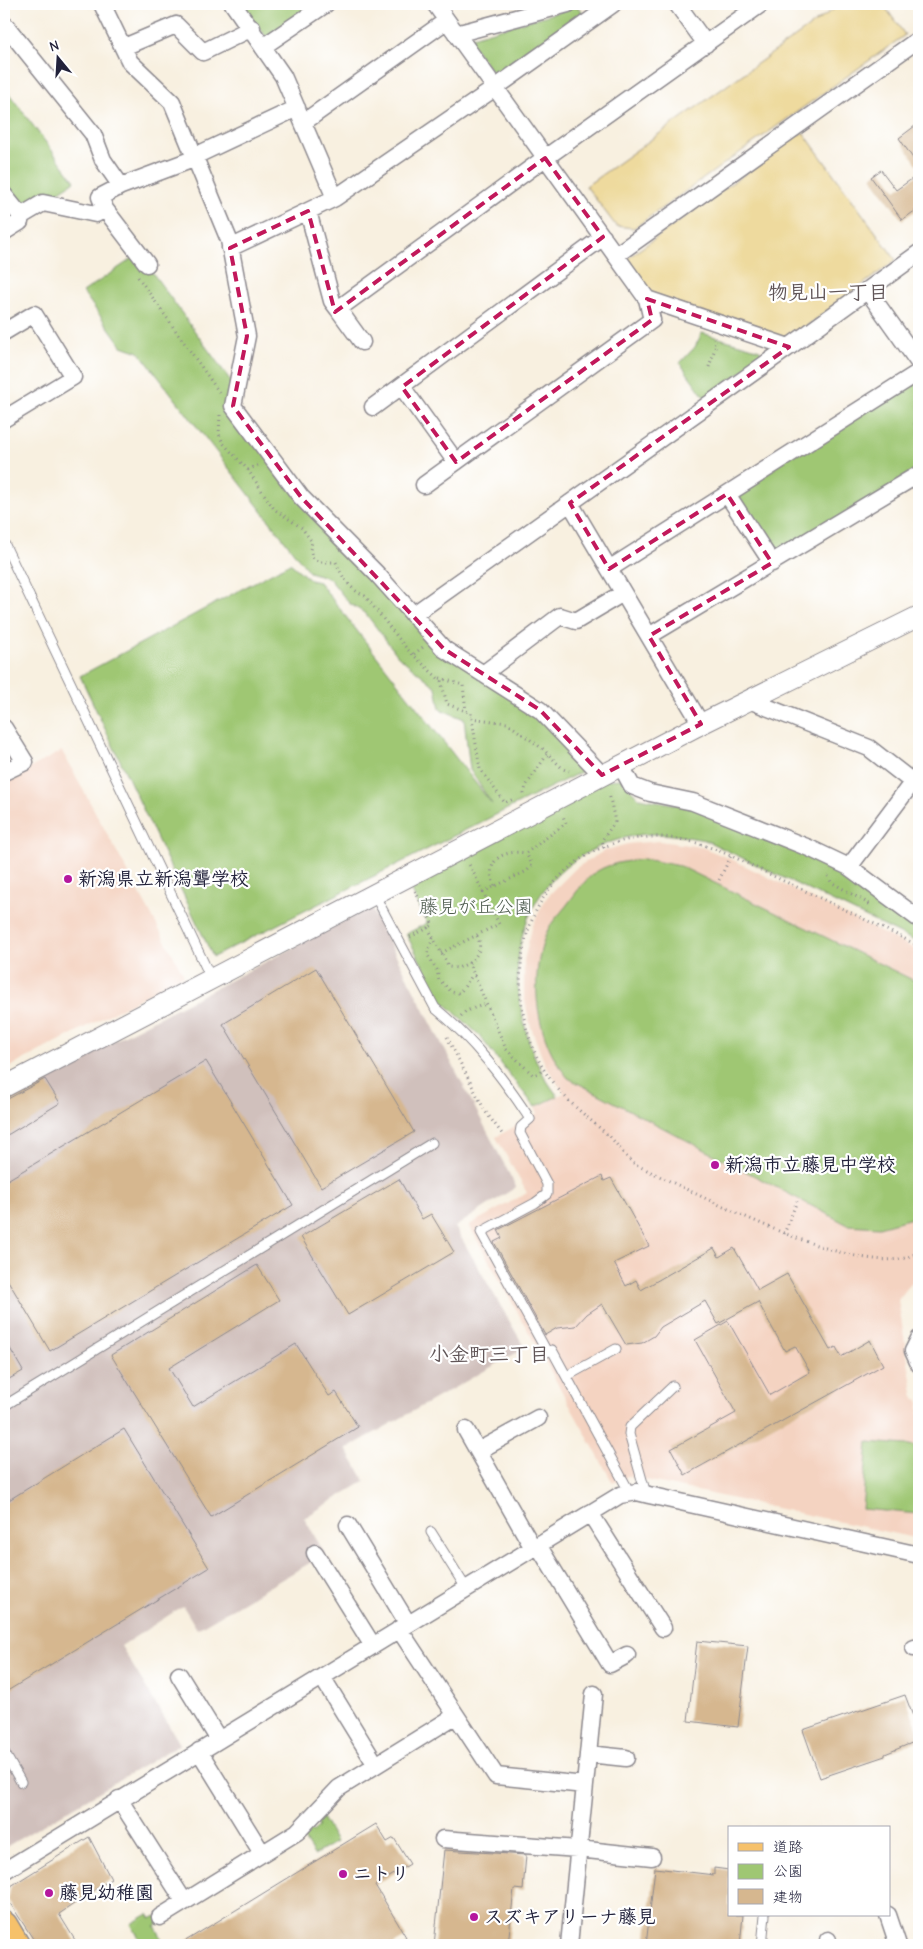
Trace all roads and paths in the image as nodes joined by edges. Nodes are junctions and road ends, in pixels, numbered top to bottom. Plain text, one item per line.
1 (102, 4) edge
2 (233, 4) edge
3 (326, 4) edge
4 (435, 4) edge
5 (568, 4) edge
6 (613, 4) edge
7 (676, 4) edge
8 (761, 4) edge
9 (446, 21) junction
10 (6, 26) dead end
11 (252, 28) junction
12 (456, 34) junction
13 (919, 39) edge
14 (706, 44) junction
15 (264, 46) junction
16 (124, 47) junction
17 (495, 88) junction
18 (300, 115) junction
19 (195, 157) junction
20 (545, 158) junction
21 (121, 186) junction
22 (4, 194) edge
23 (335, 198) junction
24 (105, 209) junction
25 (308, 211) junction
26 (21, 216) junction
27 (4, 232) edge
28 (603, 237) junction
29 (230, 248) junction
30 (919, 253) edge
31 (616, 255) junction
32 (147, 264) dead end
33 (867, 290) junction
34 (647, 299) junction
35 (338, 309) junction
36 (709, 321) junction
37 (4, 332) edge
38 (362, 342) dead end
39 (789, 347) junction
40 (919, 363) edge
41 (709, 367) dead end
42 (919, 372) edge
43 (402, 387) junction
44 (373, 408) dead end
45 (4, 419) edge
46 (456, 462) junction
47 (919, 474) edge
48 (424, 485) dead end
49 (727, 494) junction
50 (570, 504) junction
51 (4, 543) edge
52 (772, 563) junction
53 (609, 569) junction
54 (622, 593) junction
55 (413, 615) junction
56 (919, 616) edge
57 (649, 636) junction
58 (483, 674) junction
59 (439, 678) dead end
60 (748, 700) junction
61 (466, 710) dead end
62 (472, 718) dead end
63 (702, 724) junction
64 (4, 728) edge
65 (548, 753) junction
66 (621, 766) junction
67 (569, 771) dead end
68 (4, 772) edge
69 (606, 781) junction
70 (917, 781) edge
71 (524, 794) dead end
72 (561, 812) dead end
73 (604, 848) junction
74 (526, 853) junction
75 (731, 856) junction
76 (468, 860) dead end
77 (849, 867) junction
78 (825, 869) dead end
79 (718, 880) dead end
80 (495, 886) junction
81 (483, 892) junction
82 (374, 894) junction
83 (873, 907) dead end
84 (919, 919) edge
85 (477, 936) junction
86 (433, 938) junction
87 (400, 942) junction
88 (919, 946) edge
89 (441, 953) junction
90 (469, 963) junction
91 (476, 975) junction
92 (211, 978) junction
93 (486, 1004) junction
94 (435, 1008) junction
95 (454, 1024) junction
96 (545, 1070) junction
97 (4, 1086) edge
98 (503, 1135) dead end
99 (432, 1143) dead end
100 (797, 1201) dead end
101 (784, 1234) junction
102 (919, 1251) edge
103 (919, 1339) edge
104 (616, 1349) dead end
105 (919, 1364) edge
106 (567, 1376) junction
107 (673, 1386) dead end
108 (4, 1406) edge
109 (538, 1418) dead end
110 (466, 1430) dead end
111 (478, 1451) junction
112 (638, 1494) junction
113 (590, 1514) junction
114 (348, 1525) dead end
115 (431, 1532) dead end
116 (535, 1547) junction
117 (315, 1553) dead end
118 (919, 1555) edge
119 (466, 1588) junction
120 (404, 1626) junction
121 (662, 1628) dead end
122 (373, 1646) junction
123 (627, 1655) dead end
124 (179, 1675) dead end
125 (322, 1677) junction
126 (594, 1694) dead end
127 (455, 1716) junction
128 (219, 1740) junction
129 (199, 1751) junction
130 (4, 1752) edge
131 (588, 1754) junction
132 (626, 1758) dead end
133 (376, 1765) junction
134 (22, 1782) dead end
135 (585, 1785) junction
136 (119, 1800) junction
137 (443, 1839) dead end
138 (578, 1849) junction
139 (262, 1853) junction
140 (652, 1858) dead end
141 (4, 1871) edge
142 (184, 1901) junction
143 (160, 1916) dead end
144 (764, 1916) edge
145 (888, 1916) edge
146 (4, 1925) edge
147 (16, 1945) edge
148 (569, 1945) edge
149 (762, 1945) edge
150 (898, 1945) edge

1 - 16 street
2 - 11 street
3 - 15 street
4 - 9 street
5 - 12 street
6 - 17 street
7 - 14 street
8 - 14 street
9 - 12 street
9 - 18 street
10 - 21 street
11 - 15 street
11 - 16 street
12 - 17 street
13 - 31 street
14 - 20 street
15 - 18 street
16 - 19 street
17 - 20 street
17 - 23 street
18 - 19 street
18 - 23 street
19 - 21 street
19 - 29 street
20 - 28 street
20 - 35 street
21 - 24 street
22 - 26 street
23 - 25 street
24 - 26 street
24 - 32 street
25 - 29 street
25 - 35 street
26 - 27 street
28 - 31 street
28 - 43 street
29 - 55 street
30 - 33 street
31 - 34 street
33 - 39 street
33 - 40 street
34 - 36 street
34 - 46 street
35 - 38 street
36 - 39 street
36 - 41 path
37 - 45 street
39 - 50 street
42 - 49 street
43 - 44 street
43 - 46 street
46 - 48 street
47 - 52 street
49 - 52 street
49 - 53 street
50 - 53 street
50 - 55 street
51 - 92 lane
52 - 57 street
53 - 54 street
54 - 57 street
54 - 58 street
55 - 58 street
56 - 60 street
57 - 63 street
58 - 69 street
59 - 61 path
60 - 63 street
60 - 70 street
62 - 65 path
63 - 66 street
64 - 68 street
65 - 67 path
65 - 71 path
66 - 69 street
66 - 77 street
69 - 73 path
69 - 82 street
70 - 77 street
72 - 74 path
73 - 75 path
73 - 96 path
74 - 80 path
74 - 80 path
75 - 79 path
75 - 88 path
76 - 81 path
77 - 84 street
78 - 83 path
80 - 81 path
81 - 85 path
82 - 87 lane
82 - 92 street
85 - 89 path
85 - 90 path
86 - 87 path
86 - 89 path
86 - 91 path
87 - 94 lane
89 - 90 path
90 - 91 path
91 - 93 path
92 - 97 street
93 - 95 path
93 - 96 path
94 - 95 lane
94 - 98 path
95 - 106 lane
96 - 101 path
99 - 108 lane
100 - 101 path
101 - 102 path
103 - 105 street
104 - 106 lane
106 - 112 lane
107 - 112 lane
109 - 111 street
110 - 111 street
111 - 116 street
112 - 113 street
112 - 118 street
113 - 116 street
113 - 121 street
114 - 120 street
115 - 119 lane
116 - 119 street
116 - 123 street
117 - 122 street
119 - 120 street
120 - 122 street
120 - 127 street
122 - 125 street
124 - 128 street
125 - 128 street
125 - 133 street
126 - 131 street
127 - 133 street
127 - 135 street
128 - 129 street
129 - 136 street
129 - 139 street
130 - 134 lane
131 - 132 street
131 - 135 street
133 - 139 street
135 - 138 street
136 - 141 street
136 - 142 street
137 - 138 street
138 - 140 street
138 - 148 street
139 - 142 street
142 - 143 street
144 - 149 lane
145 - 150 street
146 - 147 main road

